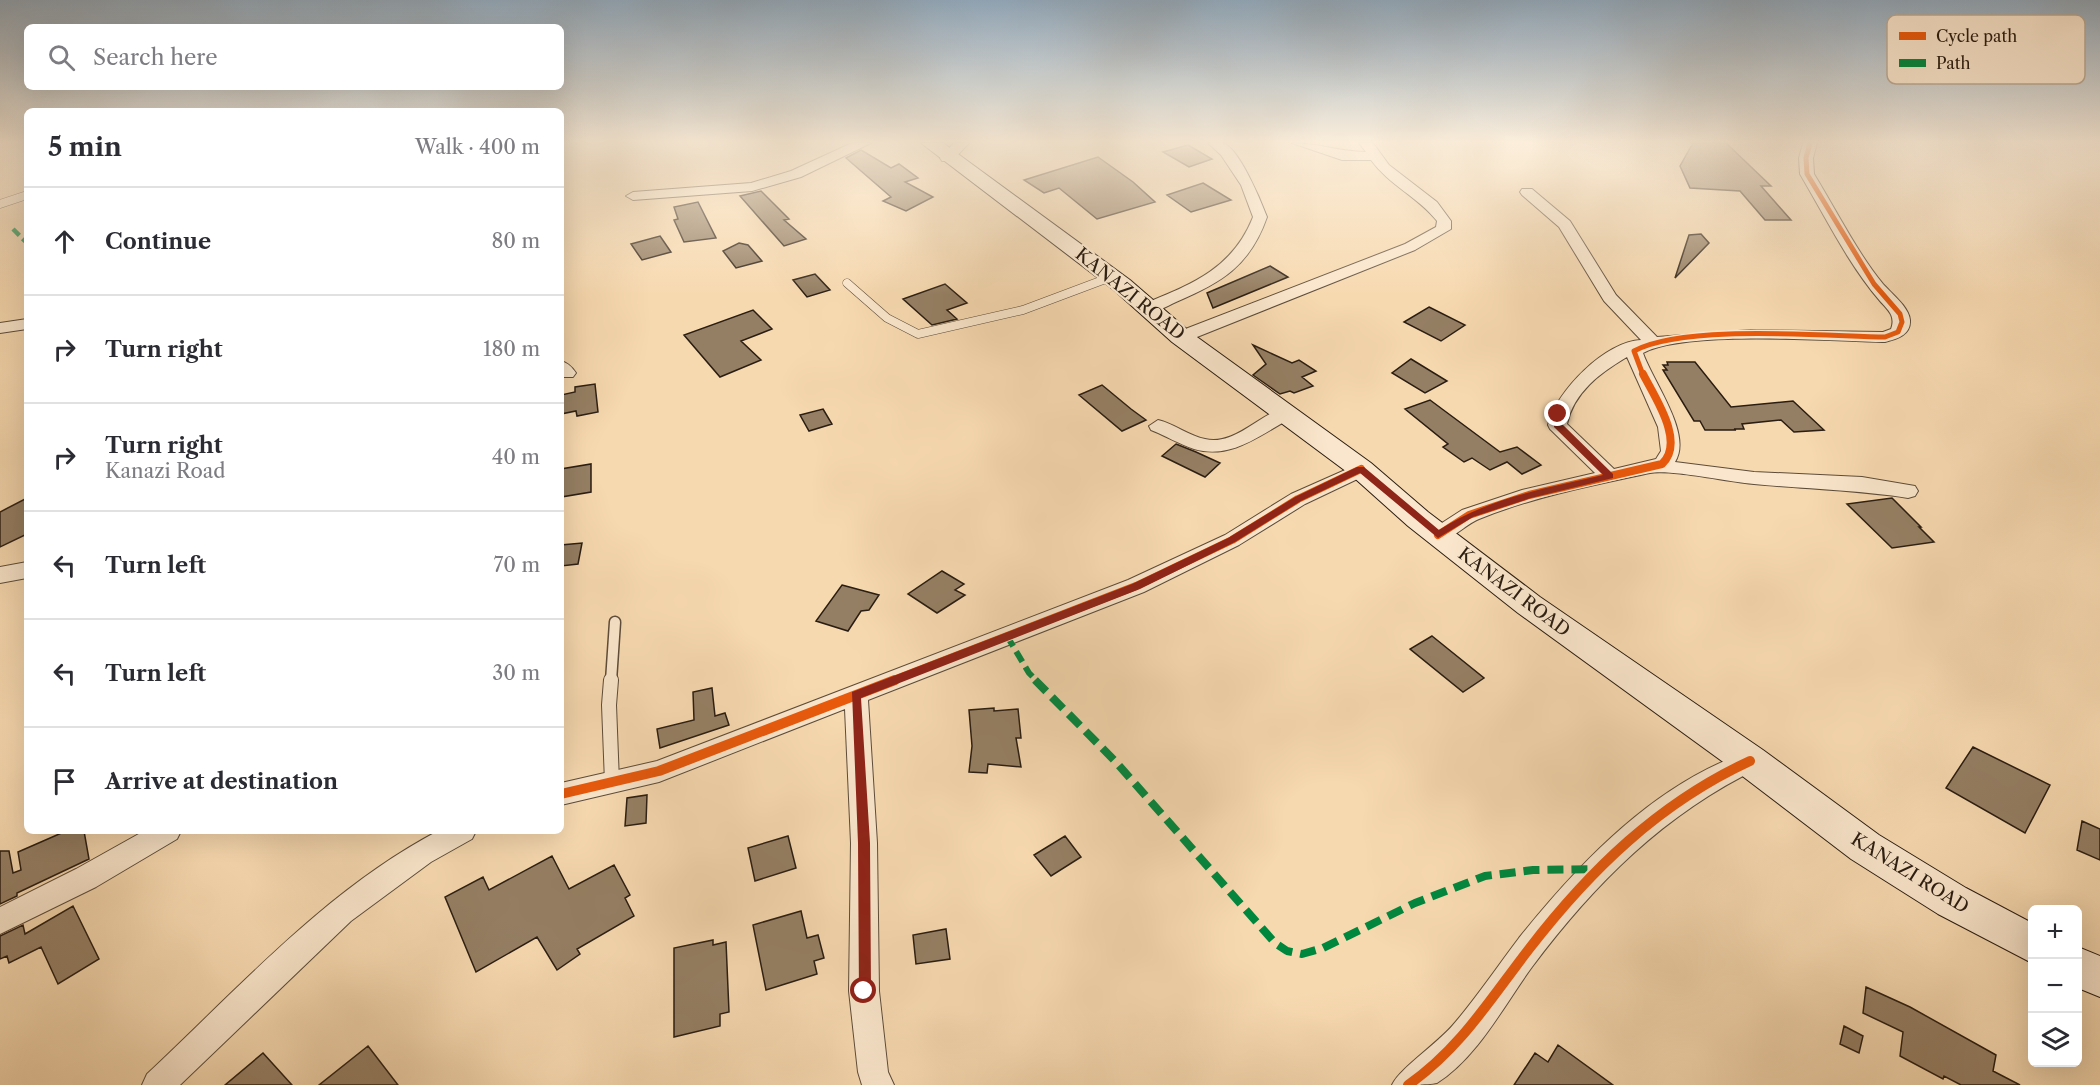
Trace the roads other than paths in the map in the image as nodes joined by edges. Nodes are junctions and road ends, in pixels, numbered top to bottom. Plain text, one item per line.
1 (664, 194) edge
2 (1004, 194) edge
3 (1251, 194) edge
4 (1417, 194) edge
5 (1529, 194) edge
6 (1819, 194) edge
7 (24, 196) edge
8 (633, 196) dead end
9 (0, 204) edge
10 (1111, 277) junction
11 (847, 283) dead end
12 (1147, 309) junction
13 (24, 324) edge
14 (0, 328) edge
15 (1181, 337) junction
16 (1645, 342) junction
17 (1286, 413) junction
18 (1158, 426) dead end
19 (1654, 466) junction
20 (1361, 469) junction
21 (1610, 476) junction
22 (1908, 491) dead end
23 (1438, 535) junction
24 (24, 571) edge
25 (0, 575) edge
26 (615, 622) dead end
27 (856, 696) junction
28 (1750, 761) junction
29 (612, 782) junction
30 (564, 793) edge
31 (163, 834) edge
32 (452, 834) edge
33 (422, 842) edge
34 (0, 921) edge
35 (2028, 942) edge
36 (2082, 968) edge
37 (2100, 977) edge
38 (158, 1085) edge
39 (878, 1085) edge
40 (1408, 1085) edge

1 - 8 street
2 - 10 main road, KANAZI ROAD
3 - 12 street
4 - 15 street
5 - 16 street
6 - 16 street
7 - 9 lane
10 - 11 lane
10 - 12 main road, KANAZI ROAD
12 - 15 main road, KANAZI ROAD
13 - 14 street
15 - 17 main road, KANAZI ROAD
16 - 19 street
16 - 21 street
17 - 18 street
17 - 20 main road, KANAZI ROAD
19 - 21 street
19 - 22 street
20 - 23 main road, KANAZI ROAD
20 - 27 street
21 - 23 street
23 - 28 main road, KANAZI ROAD
24 - 25 street
26 - 29 lane
27 - 29 street
27 - 39 street
28 - 35 main road, KANAZI ROAD
28 - 40 street
29 - 30 street
31 - 34 street
32 - 33 street
33 - 38 street
36 - 37 main road

